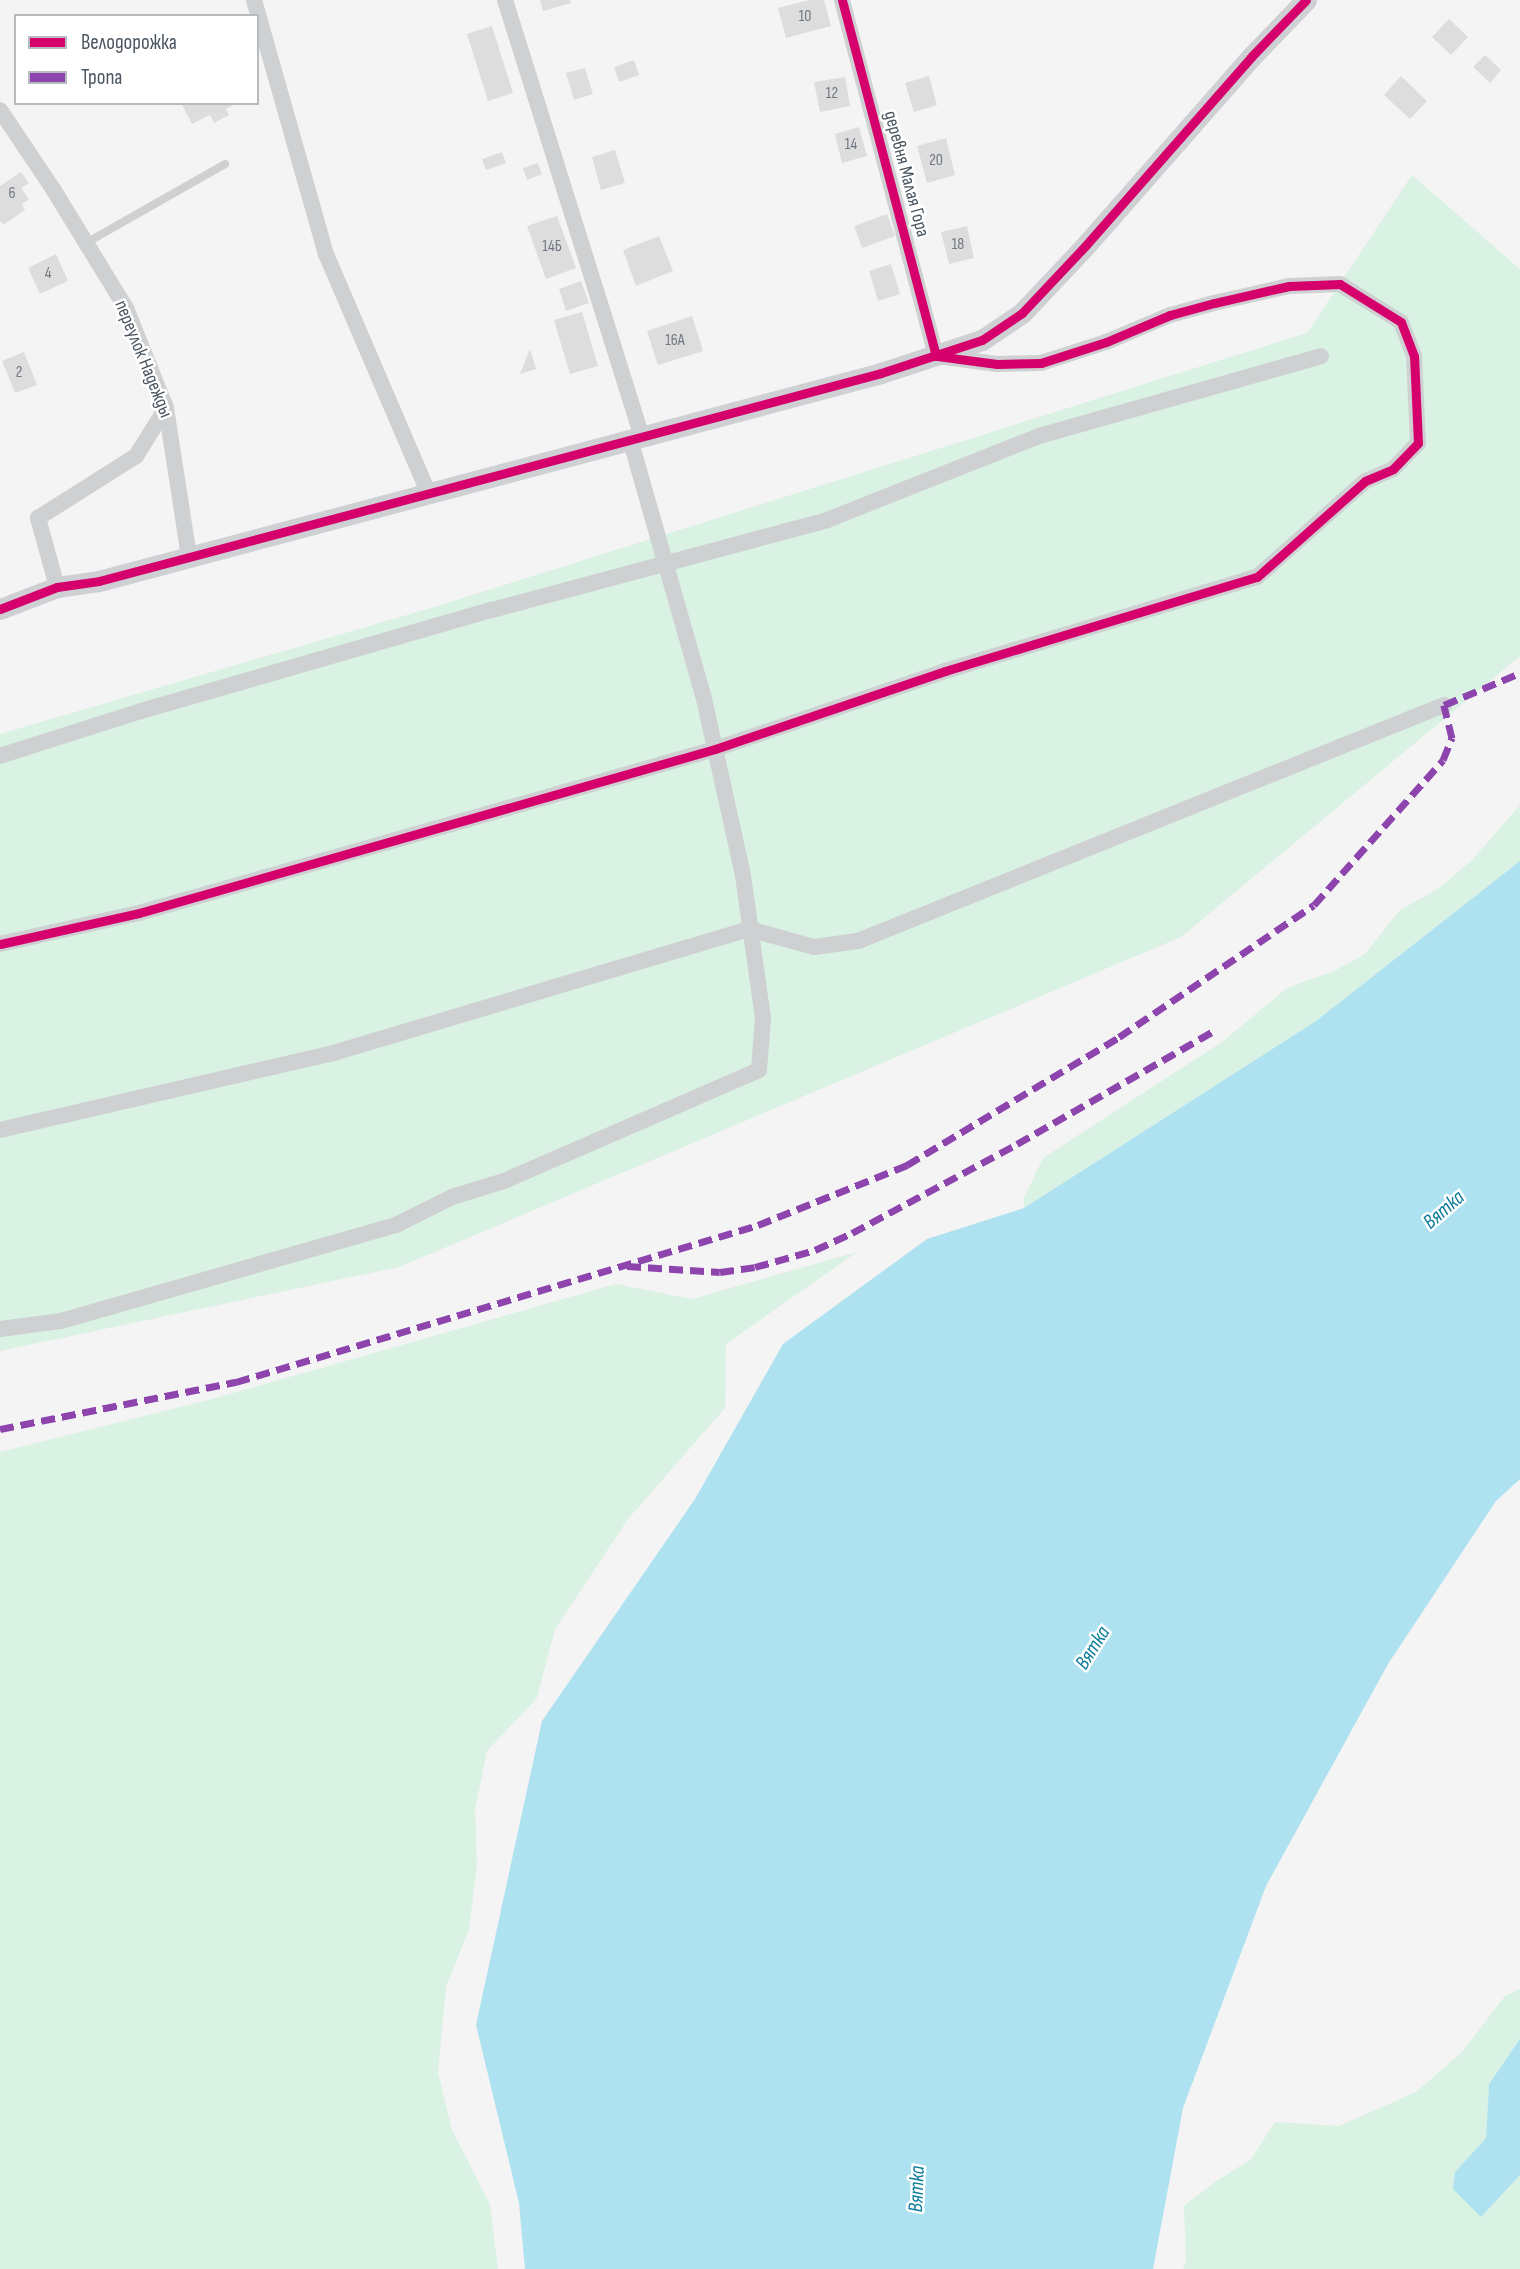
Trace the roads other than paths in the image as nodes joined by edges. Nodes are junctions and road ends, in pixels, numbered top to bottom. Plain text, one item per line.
1 (505, 0) edge
2 (842, 0) edge
3 (1306, 0) edge
4 (259, 18) edge
5 (0, 110) edge
6 (225, 164) dead end
7 (86, 243) junction
8 (936, 356) junction
9 (1321, 356) dead end
10 (166, 408) junction
11 (636, 436) junction
12 (428, 492) junction
13 (189, 556) junction
14 (665, 562) junction
15 (57, 587) junction
16 (0, 609) edge
17 (1444, 705) dead end
18 (715, 749) junction
19 (0, 757) edge
20 (749, 929) junction
21 (0, 944) edge
22 (0, 1130) edge
23 (0, 1329) edge

1 - 11 street
2 - 8 street, деревня Малая Гора
3 - 8 street
4 - 12 street
5 - 7 street, переулок Надежды
6 - 7 lane
7 - 10 street, переулок Надежды
8 - 11 street
8 - 18 street
9 - 14 street
10 - 13 street, переулок Надежды
10 - 15 street
11 - 12 street
11 - 14 street
12 - 13 street
13 - 15 street
14 - 18 street
14 - 19 street
15 - 16 street
17 - 20 street
18 - 20 street
18 - 21 street
20 - 22 street
20 - 23 street

